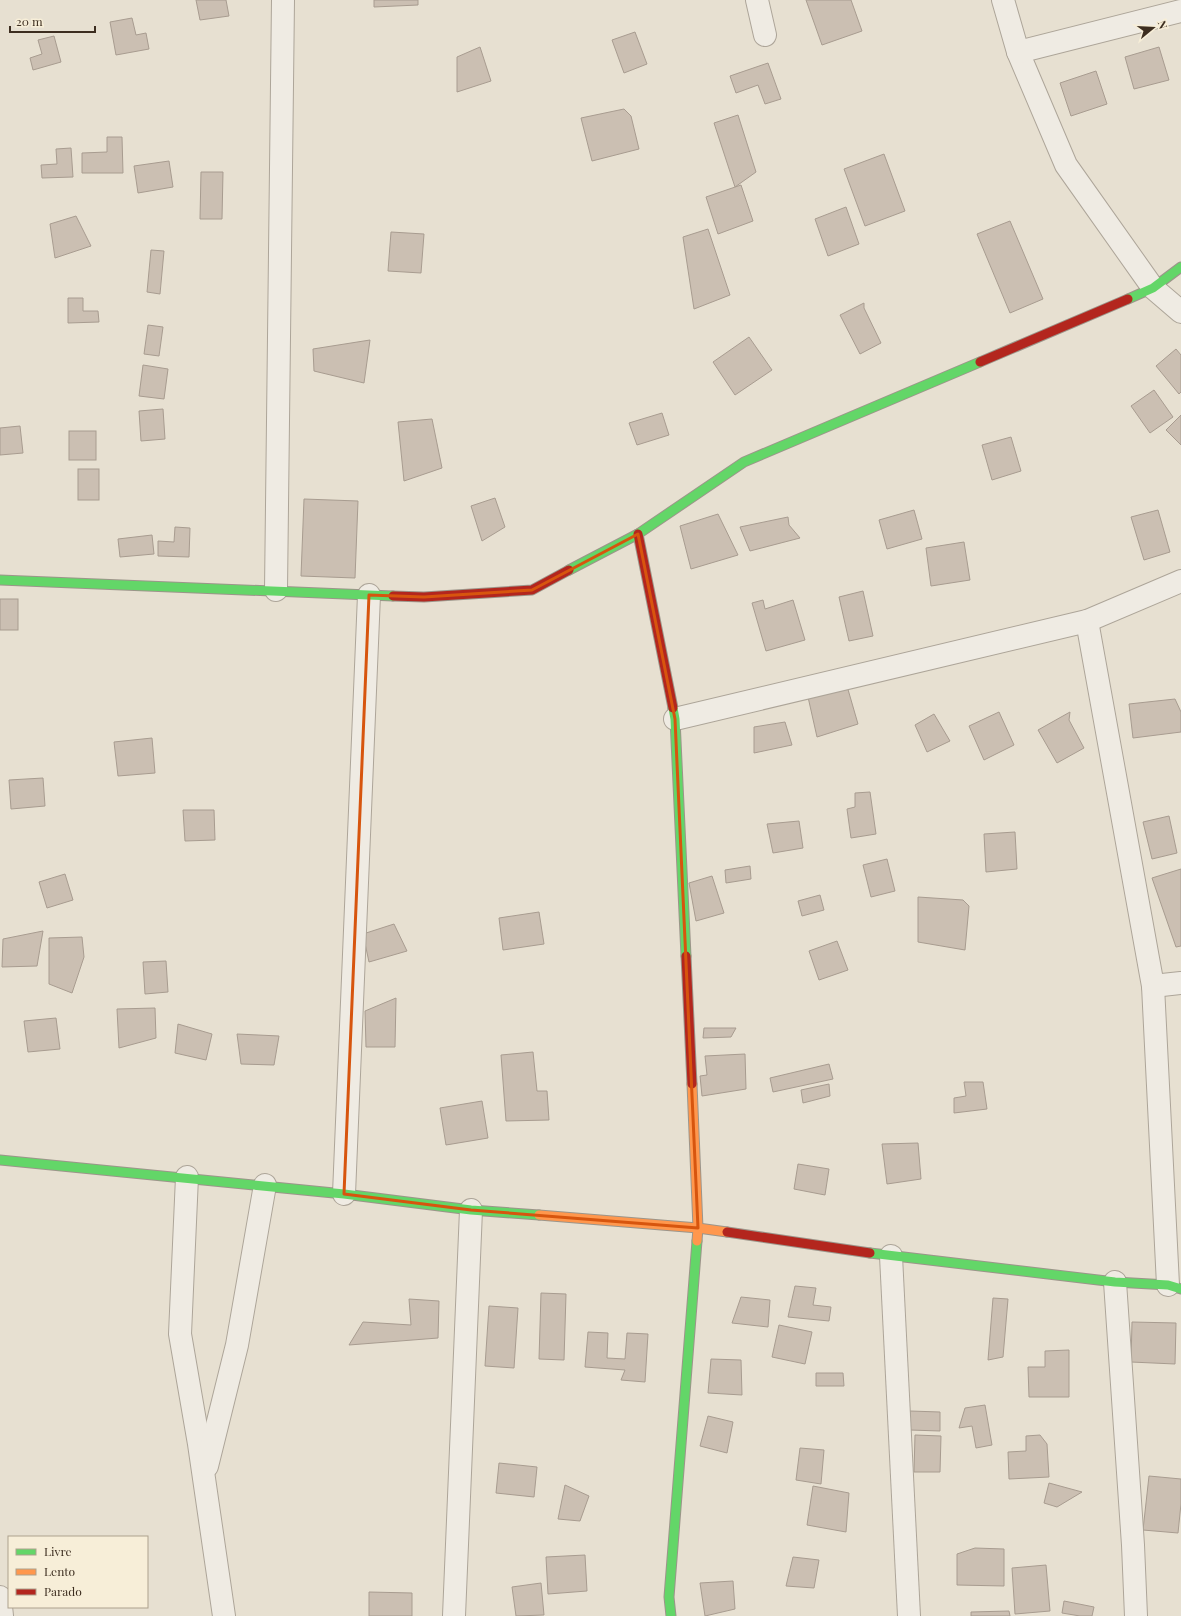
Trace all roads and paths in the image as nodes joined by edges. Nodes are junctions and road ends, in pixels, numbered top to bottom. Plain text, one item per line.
1 (283, 0) edge
2 (757, 0) edge
3 (1003, 0) edge
4 (1181, 11) edge
5 (765, 35) dead end
6 (1018, 52) junction
7 (1181, 267) edge
8 (1153, 288) junction
9 (1181, 312) edge
10 (638, 534) junction
11 (0, 580) edge
12 (1181, 581) edge
13 (276, 590) junction
14 (369, 595) junction
15 (1088, 622) junction
16 (675, 718) junction
17 (1181, 983) edge
18 (1153, 986) junction
19 (0, 1160) edge
20 (187, 1177) junction
21 (265, 1186) junction
22 (344, 1194) junction
23 (471, 1210) junction
24 (698, 1228) junction
25 (891, 1256) junction
26 (1114, 1282) junction
27 (1174, 1287) edge
28 (204, 1478) junction
29 (0, 1597) edge
30 (2, 1616) edge
31 (224, 1616) edge
32 (454, 1616) edge
33 (671, 1616) edge
34 (909, 1616) edge
35 (1136, 1616) edge

1 - 13 street
2 - 5 street
3 - 6 street
4 - 6 street
6 - 8 street
7 - 8 street
8 - 9 street
8 - 10 street
10 - 14 street
10 - 16 street
11 - 13 street
12 - 15 street
13 - 14 street
14 - 22 street
15 - 16 street
15 - 18 street
16 - 24 street
17 - 18 street
18 - 27 street
19 - 20 street
20 - 21 street
20 - 28 street
21 - 22 street
21 - 28 street
22 - 23 street
23 - 24 street
23 - 32 street
24 - 25 street
24 - 33 street
25 - 26 street
25 - 34 street
26 - 27 street
26 - 35 street
28 - 31 street
29 - 30 street

